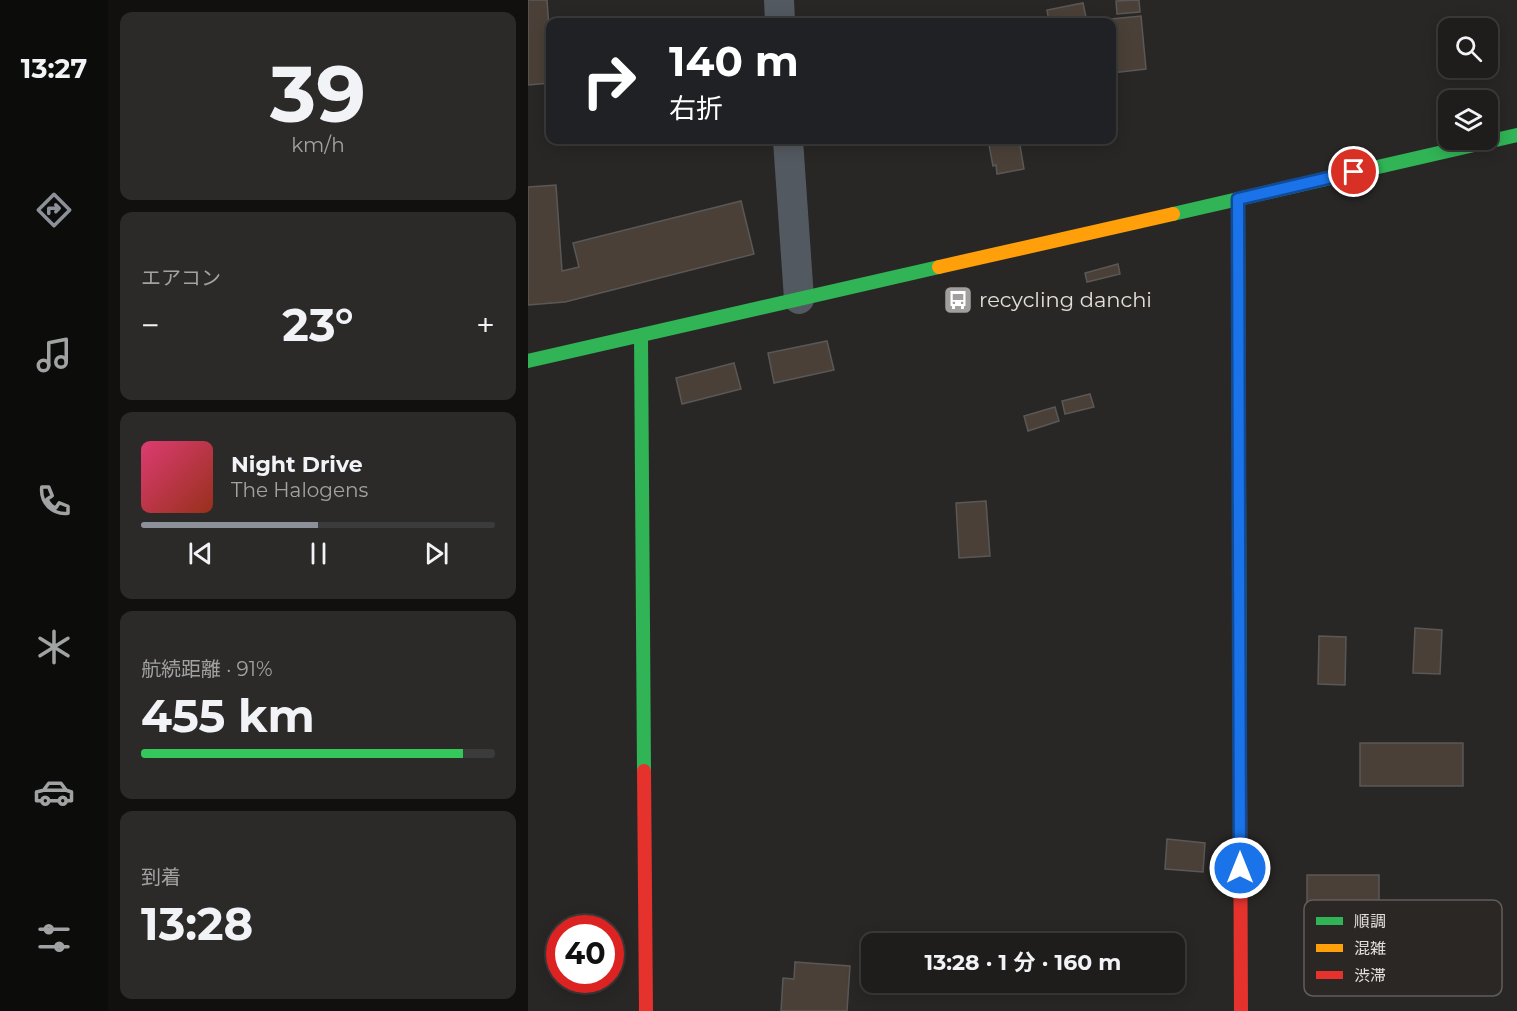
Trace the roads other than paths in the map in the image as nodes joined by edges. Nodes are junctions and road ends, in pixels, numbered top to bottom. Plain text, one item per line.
1 (779, 0) edge
2 (780, 18) edge
3 (1517, 135) edge
4 (788, 144) edge
5 (1238, 199) junction
6 (799, 299) junction
7 (641, 335) junction
8 (528, 361) edge
9 (646, 1011) edge
10 (1241, 1011) edge

1 - 2 street
3 - 5 street
4 - 6 street
5 - 6 street
5 - 10 street
6 - 7 street
7 - 8 street
7 - 9 street

